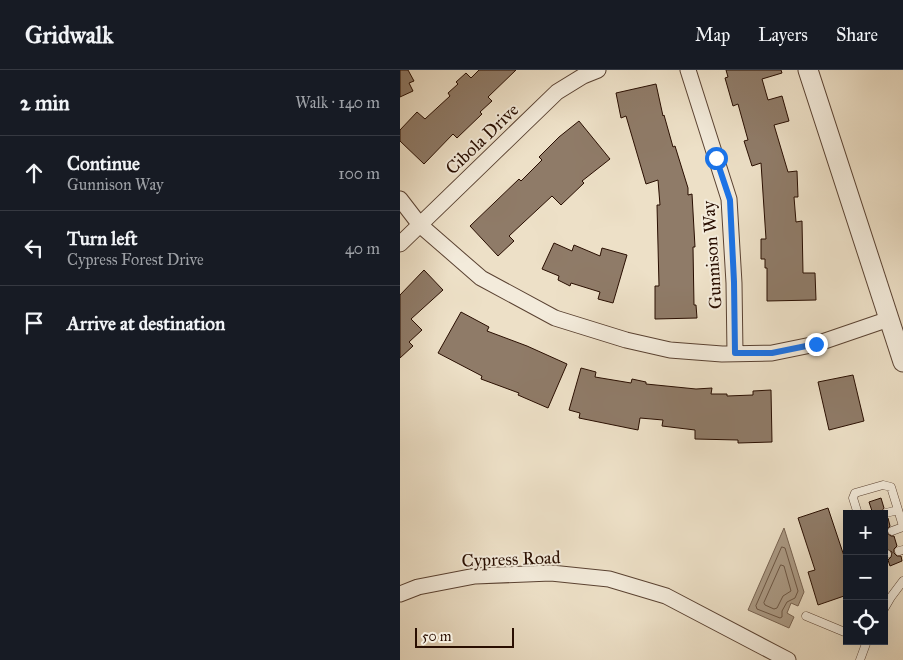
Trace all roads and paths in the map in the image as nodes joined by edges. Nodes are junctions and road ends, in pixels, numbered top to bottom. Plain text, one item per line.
1 (598, 70) edge
2 (688, 70) edge
3 (808, 70) edge
4 (400, 199) edge
5 (420, 225) junction
6 (400, 244) edge
7 (889, 319) junction
8 (735, 353) junction
9 (903, 362) edge
10 (856, 510) edge
11 (898, 510) junction
12 (888, 512) edge
13 (903, 526) edge
14 (892, 531) dead end
15 (903, 581) edge
16 (400, 594) edge
17 (888, 595) edge
18 (890, 597) junction
19 (888, 601) edge
20 (806, 616) dead end
21 (843, 631) edge
22 (866, 645) edge
23 (788, 660) edge
24 (860, 660) edge

1 - 5 street, Cibola Drive
2 - 8 street, Gunnison Way
3 - 7 street
4 - 5 street
5 - 6 street, Cibola Drive
5 - 8 street
7 - 8 street
7 - 9 street
10 - 11 lane
11 - 12 lane
11 - 13 lane
13 - 14 lane
15 - 18 lane
16 - 23 street, Cypress Road
17 - 18 lane
18 - 19 lane
20 - 21 lane
22 - 24 lane

